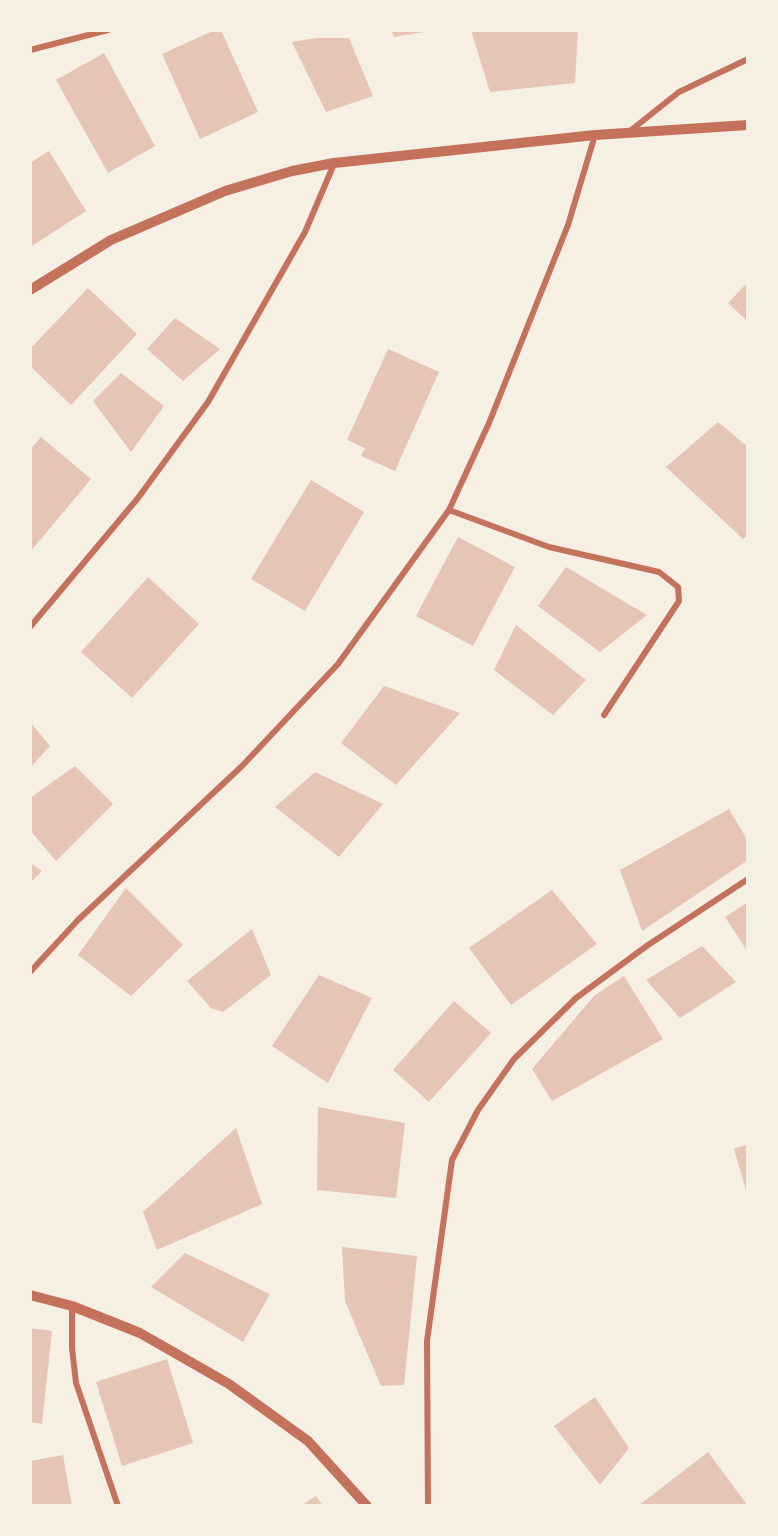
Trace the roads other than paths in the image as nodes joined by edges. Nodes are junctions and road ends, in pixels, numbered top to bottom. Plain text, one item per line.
1 (108, 30) edge
2 (30, 50) edge
3 (748, 59) edge
4 (748, 125) edge
5 (630, 131) junction
6 (595, 135) junction
7 (334, 163) junction
8 (30, 290) edge
9 (449, 510) junction
10 (30, 627) edge
11 (604, 715) dead end
12 (748, 879) edge
13 (30, 972) edge
14 (30, 1295) edge
15 (72, 1306) junction
16 (118, 1506) edge
17 (367, 1506) edge
18 (428, 1506) edge

1 - 2 street
3 - 5 street
4 - 5 street
5 - 6 street
6 - 7 street
6 - 9 street
7 - 8 street
7 - 10 street
9 - 11 street
9 - 13 street
12 - 18 street
14 - 15 street
15 - 16 street
15 - 17 street

